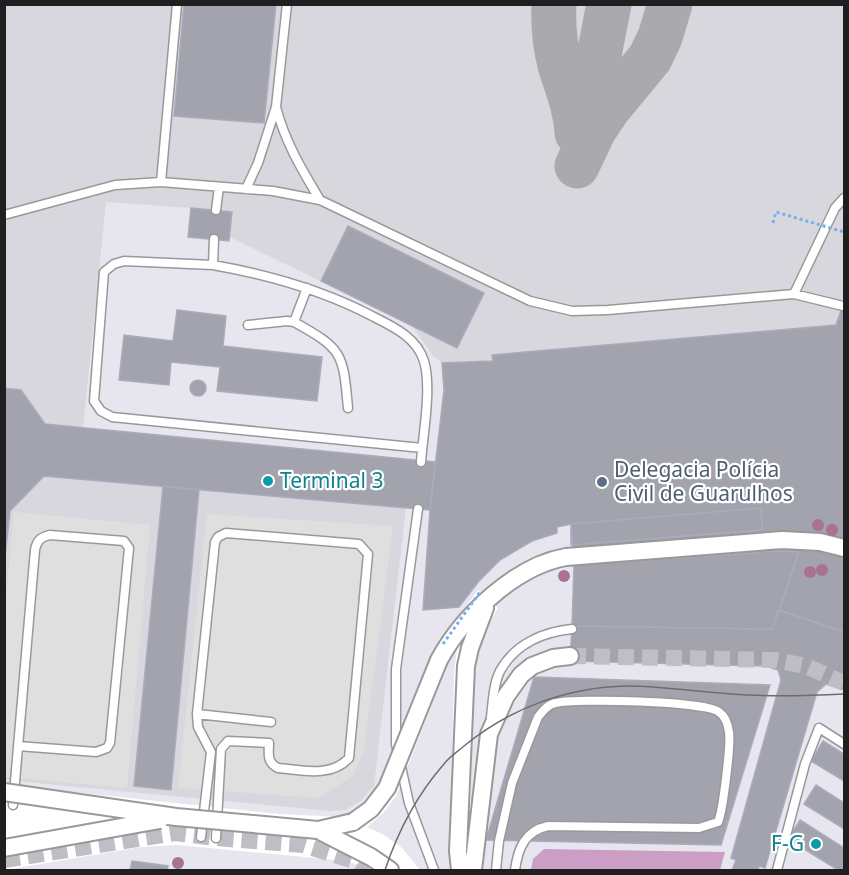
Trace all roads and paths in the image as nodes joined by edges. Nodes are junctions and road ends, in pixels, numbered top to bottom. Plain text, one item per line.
1 (177, 4) edge
2 (287, 4) edge
3 (276, 107) junction
4 (161, 182) junction
5 (219, 187) junction
6 (246, 189) junction
7 (844, 198) edge
8 (320, 200) junction
9 (216, 210) dead end
10 (4, 215) edge
11 (773, 223) dead end
12 (844, 232) edge
13 (214, 239) dead end
14 (213, 265) junction
15 (307, 288) junction
16 (794, 294) junction
17 (843, 306) edge
18 (294, 322) junction
19 (248, 325) dead end
20 (348, 408) dead end
21 (422, 448) junction
22 (421, 462) dead end
23 (418, 509) dead end
24 (844, 548) edge
25 (484, 596) junction
26 (572, 629) dead end
27 (443, 645) dead end
28 (570, 656) tunnel mouth
29 (197, 714) junction
30 (271, 722) dead end
31 (489, 734) junction
32 (844, 744) edge
33 (18, 746) junction
34 (9, 799) edge
35 (176, 817) junction
36 (318, 830) junction
37 (201, 837) dead end
38 (216, 838) dead end
39 (4, 848) edge
40 (390, 870) edge
41 (434, 870) edge
42 (460, 870) edge
43 (473, 870) edge
44 (496, 870) edge
45 (515, 870) edge
46 (777, 870) edge

1 - 4 lane
2 - 3 lane
3 - 6 lane
3 - 8 lane
4 - 5 lane
4 - 10 lane
5 - 6 lane
5 - 9 lane
6 - 8 lane
7 - 16 lane
8 - 16 lane
11 - 12 path, bridge
13 - 14 lane
14 - 15 lane
14 - 21 lane
15 - 18 lane
15 - 21 lane
16 - 17 lane
18 - 19 lane
18 - 20 lane
21 - 22 lane
23 - 41 lane
24 - 25 street
25 - 27 path, bridge
25 - 36 street, bridge
25 - 42 street
26 - 31 lane
28 - 31 street
29 - 30 lane
29 - 37 lane
29 - 38 lane
31 - 43 street
32 - 46 lane
33 - 33 lane
33 - 34 lane
34 - 35 street, bridge
35 - 36 street, bridge
35 - 39 street, bridge
36 - 40 street
44 - 45 lane

